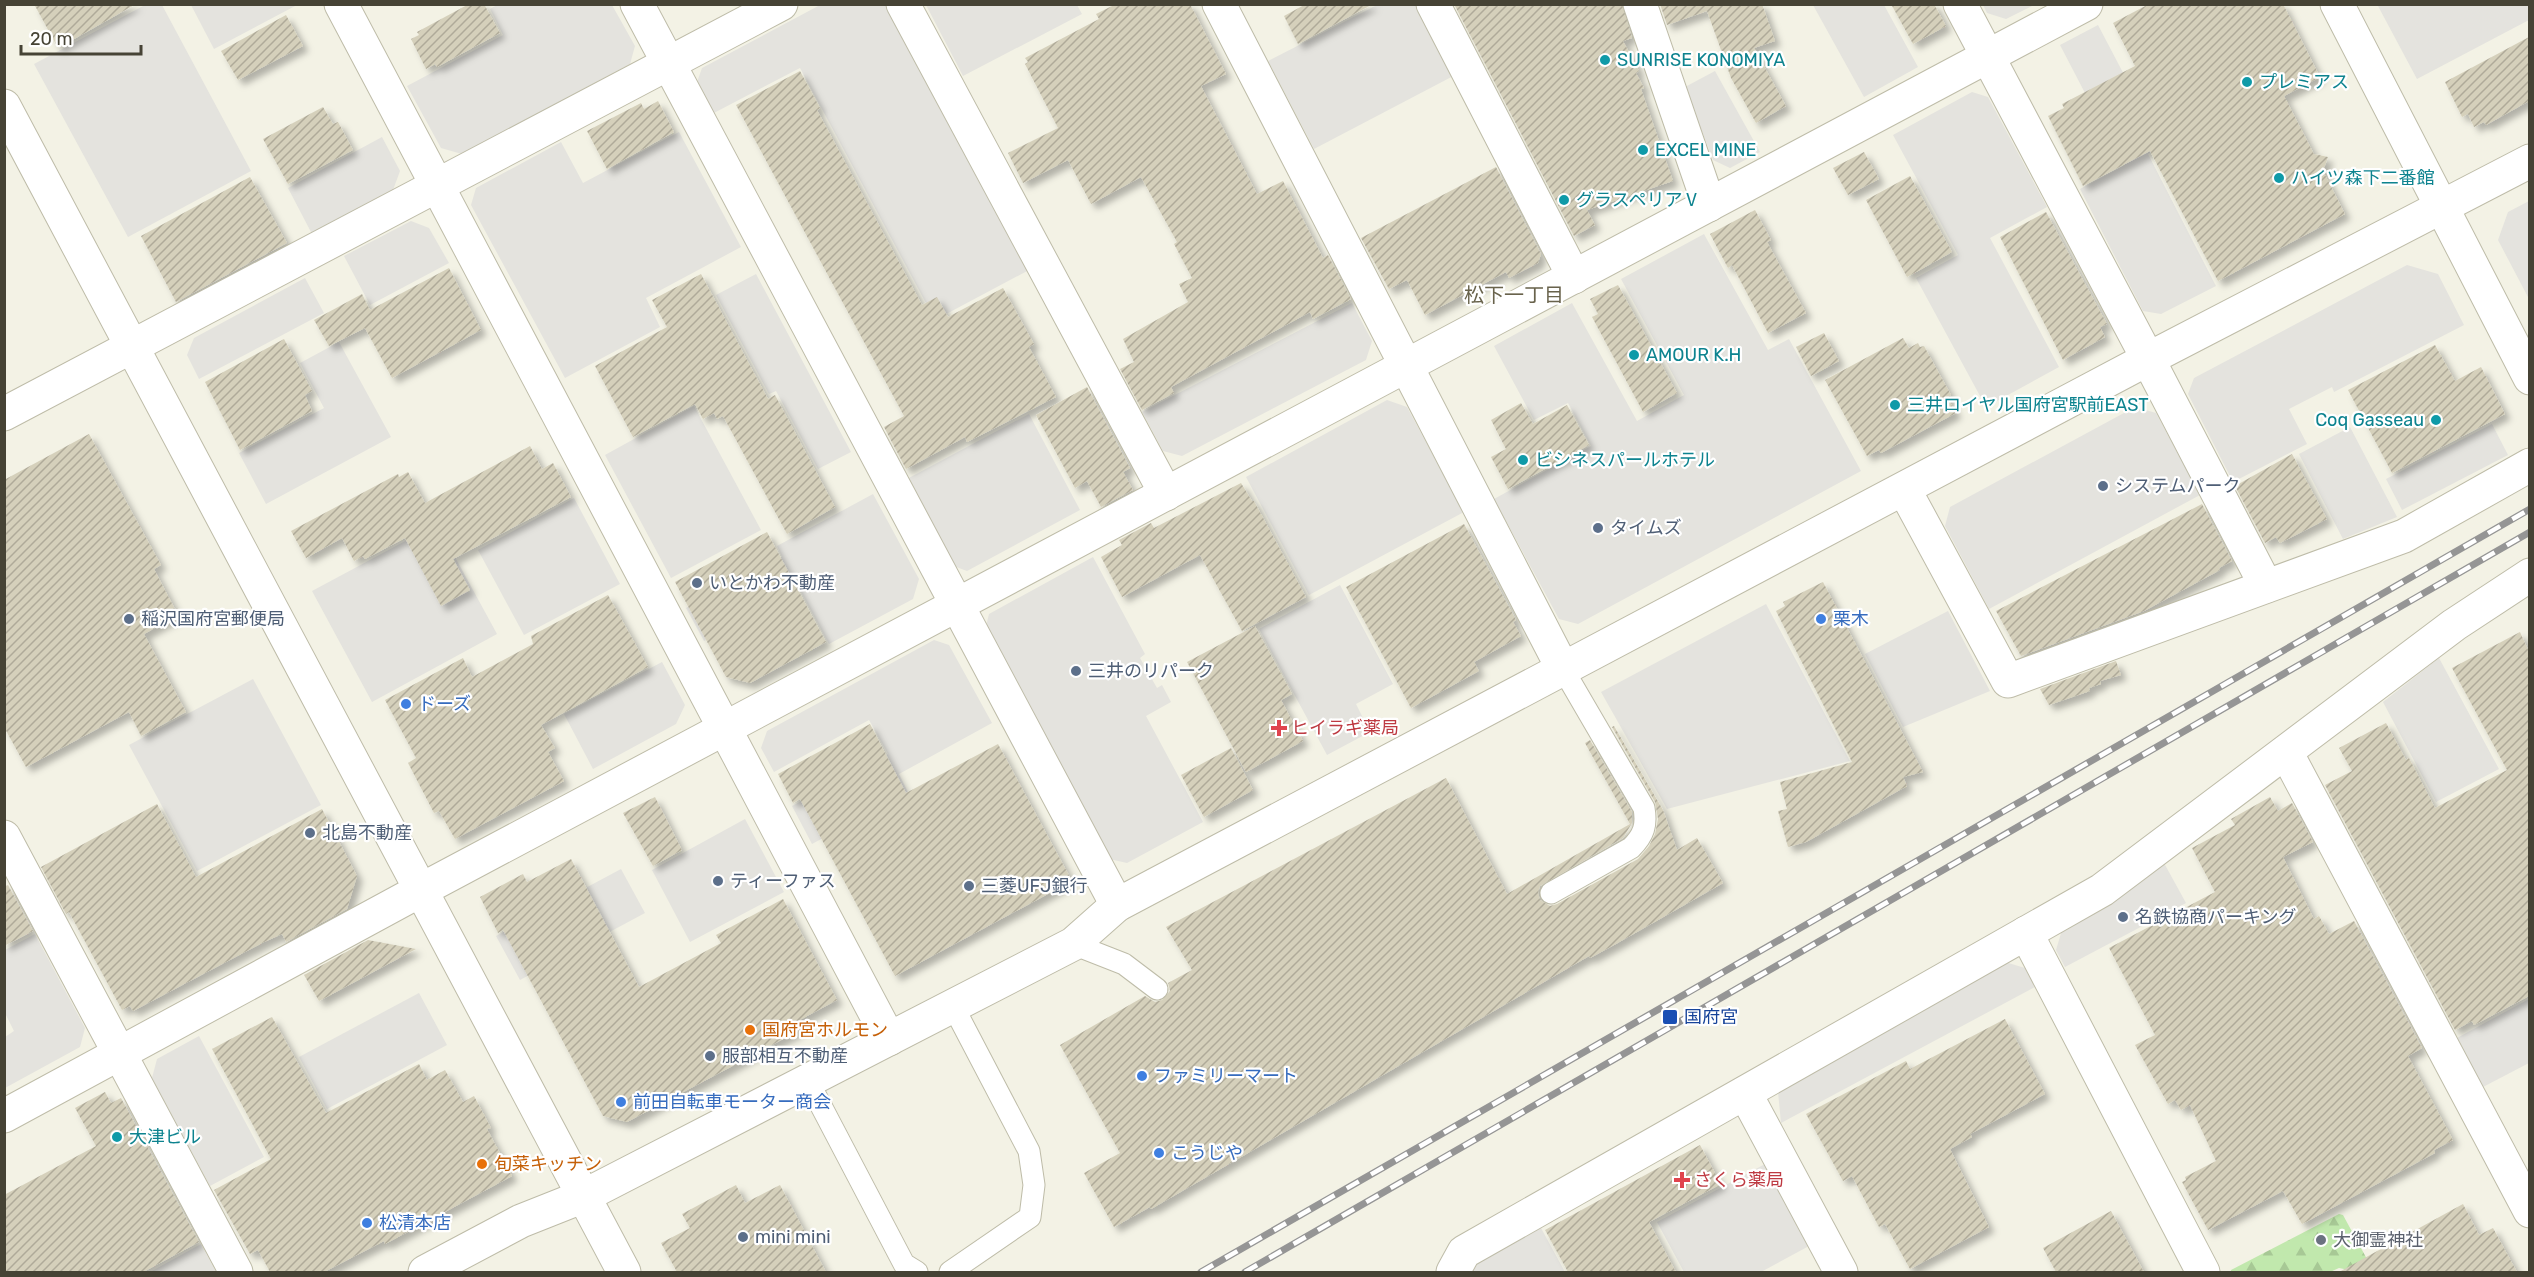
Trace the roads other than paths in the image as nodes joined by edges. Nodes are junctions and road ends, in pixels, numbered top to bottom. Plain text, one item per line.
1 (342, 4) edge
2 (637, 4) edge
3 (781, 4) edge
4 (903, 4) edge
5 (1219, 4) edge
6 (1433, 4) edge
7 (1640, 4) edge
8 (1960, 4) edge
9 (2086, 4) edge
10 (2337, 4) edge
11 (1987, 57) junction
12 (668, 64) junction
13 (4, 106) edge
14 (2529, 161) edge
15 (437, 185) junction
16 (1709, 206) junction
17 (2441, 208) junction
18 (1574, 277) junction
19 (132, 346) junction
20 (2148, 359) junction
21 (1407, 366) junction
22 (2529, 378) edge
23 (4, 414) edge
24 (2529, 465) edge
25 (1904, 489) junction
26 (1166, 494) junction
27 (2529, 575) edge
28 (2266, 586) junction
29 (956, 606) junction
30 (1563, 669) junction
31 (725, 728) junction
32 (2286, 752) junction
33 (4, 837) edge
34 (421, 890) junction
35 (1551, 893) dead end
36 (1117, 905) junction
37 (2026, 933) junction
38 (1073, 944) junction
39 (1157, 989) dead end
40 (953, 1006) junction
41 (889, 1039) junction
42 (120, 1054) junction
43 (808, 1081) junction
44 (1745, 1093) junction
45 (4, 1116) edge
46 (584, 1196) junction
47 (2529, 1211) edge
48 (236, 1272) edge
49 (424, 1272) edge
50 (624, 1272) edge
51 (917, 1272) edge
52 (950, 1272) edge
53 (1454, 1272) edge
54 (1841, 1272) edge
55 (2203, 1272) edge

1 - 15 street
2 - 12 street
3 - 12 street
4 - 26 street
5 - 21 street
6 - 18 street
7 - 16 street
8 - 11 street
9 - 11 street
10 - 17 street
11 - 16 street
11 - 20 street
12 - 15 street
12 - 29 street
13 - 19 street
14 - 17 street
15 - 19 street
15 - 31 street
16 - 18 street
17 - 20 street
17 - 22 street
18 - 21 street
19 - 23 street
19 - 34 street
20 - 25 street
20 - 28 street
21 - 26 street
21 - 30 street
24 - 28 street
25 - 28 street
25 - 30 street
26 - 29 street
27 - 32 street
29 - 31 street
29 - 36 street
30 - 35 lane
30 - 36 street
31 - 34 street
31 - 41 street
32 - 37 street
32 - 47 street
33 - 42 street
34 - 42 street
34 - 46 street
36 - 38 street
37 - 44 street
37 - 55 street
38 - 39 lane
38 - 40 street
40 - 41 street
40 - 52 lane
41 - 43 street
42 - 45 street
42 - 48 street
43 - 46 street
43 - 51 lane
44 - 53 street
44 - 54 street
46 - 49 street
46 - 50 street

